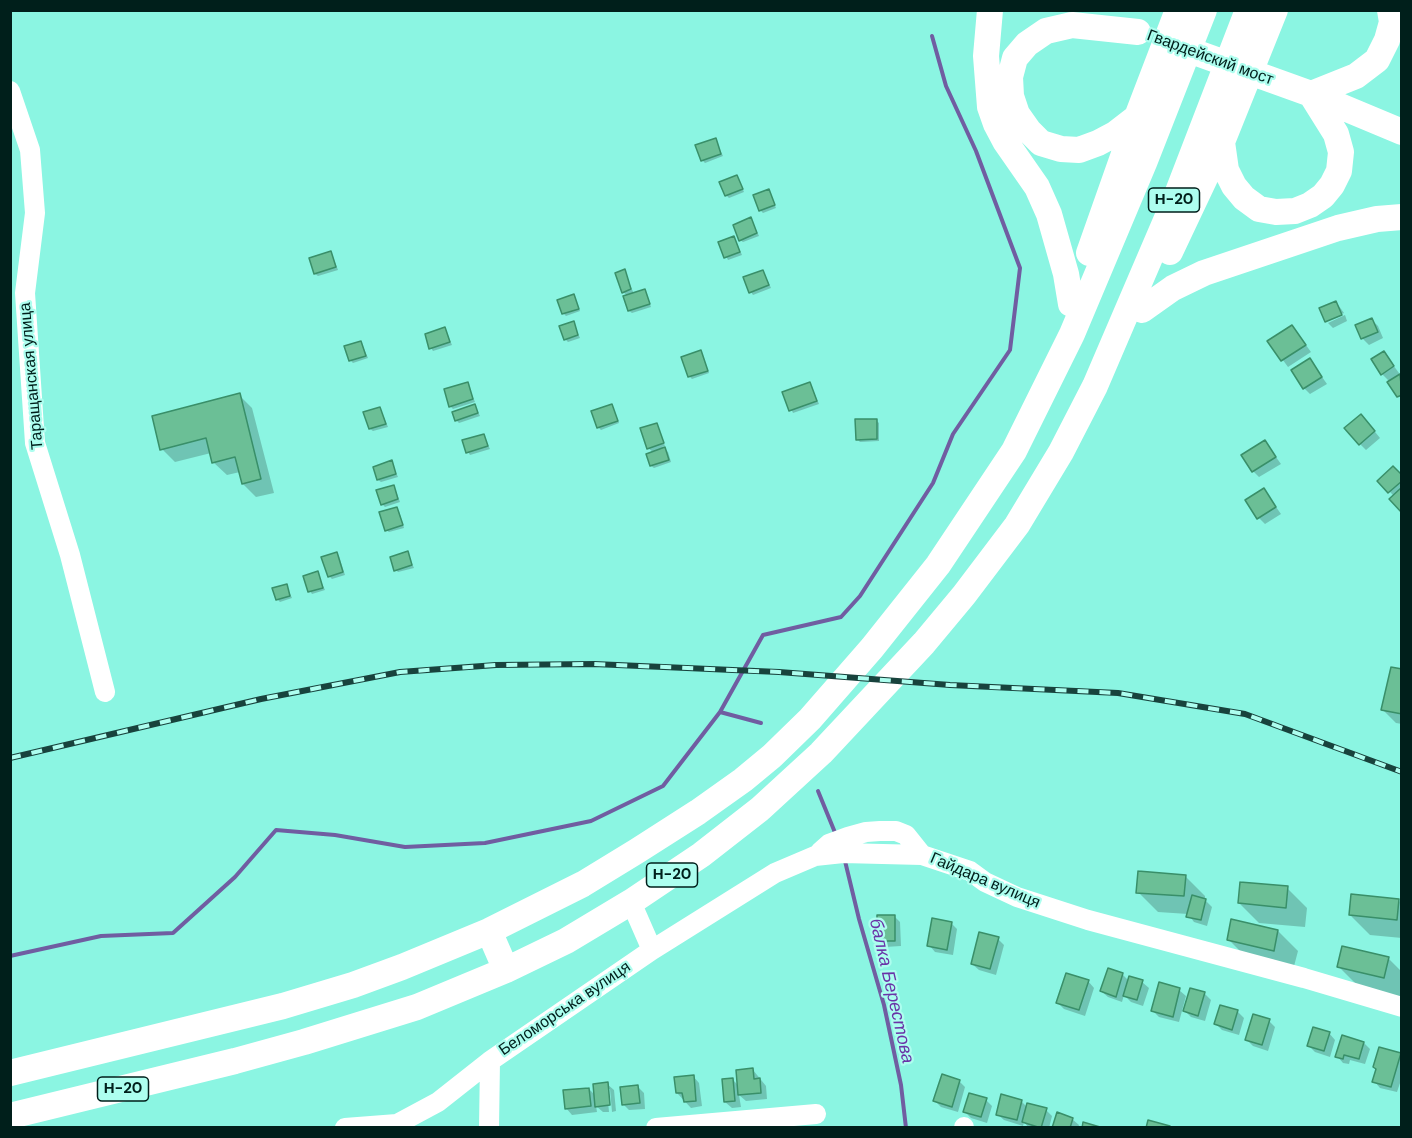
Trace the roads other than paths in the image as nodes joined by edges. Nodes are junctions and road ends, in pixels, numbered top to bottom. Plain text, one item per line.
1 (990, 10) edge
2 (1097, 10) edge
3 (1178, 10) edge
4 (1204, 10) edge
5 (1248, 10) edge
6 (1275, 10) edge
7 (1390, 10) edge
8 (1138, 32) junction
9 (10, 91) edge
10 (1311, 94) junction
11 (1137, 117) junction
12 (1401, 132) edge
13 (1222, 142) junction
14 (1401, 217) edge
15 (1071, 304) junction
16 (1143, 310) junction
17 (1072, 334) junction
18 (1095, 386) junction
19 (105, 692) dead end
20 (631, 902) junction
21 (489, 931) junction
22 (652, 950) junction
23 (506, 970) junction
24 (1401, 1007) edge
25 (490, 1061) junction
26 (10, 1073) edge
27 (816, 1114) dead end
28 (10, 1116) edge
29 (345, 1128) edge
30 (489, 1128) edge
31 (656, 1128) edge

1 - 15 main road
2 - 8 main road
3 - 11 main road
4 - 17 main road, Н-20
5 - 18 main road, Н-20
6 - 13 main road
7 - 10 main road
8 - 10 main road, Гвардейский мост
8 - 11 main road
9 - 19 street, Таращанская улица
10 - 12 main road, Гвардейский мост
10 - 13 main road
11 - 15 main road
13 - 16 main road
14 - 16 main road
15 - 17 main road
16 - 18 main road
17 - 21 main road, Н-20
18 - 20 main road, Н-20
20 - 22 street
20 - 23 main road, Н-20
21 - 23 main road
21 - 26 main road, Н-20
22 - 24 street, Гайдара вулиця
22 - 25 street, Беломорська вулиця
23 - 28 main road, Н-20
25 - 29 street
25 - 30 street, Беломорська вулиця
27 - 31 street

